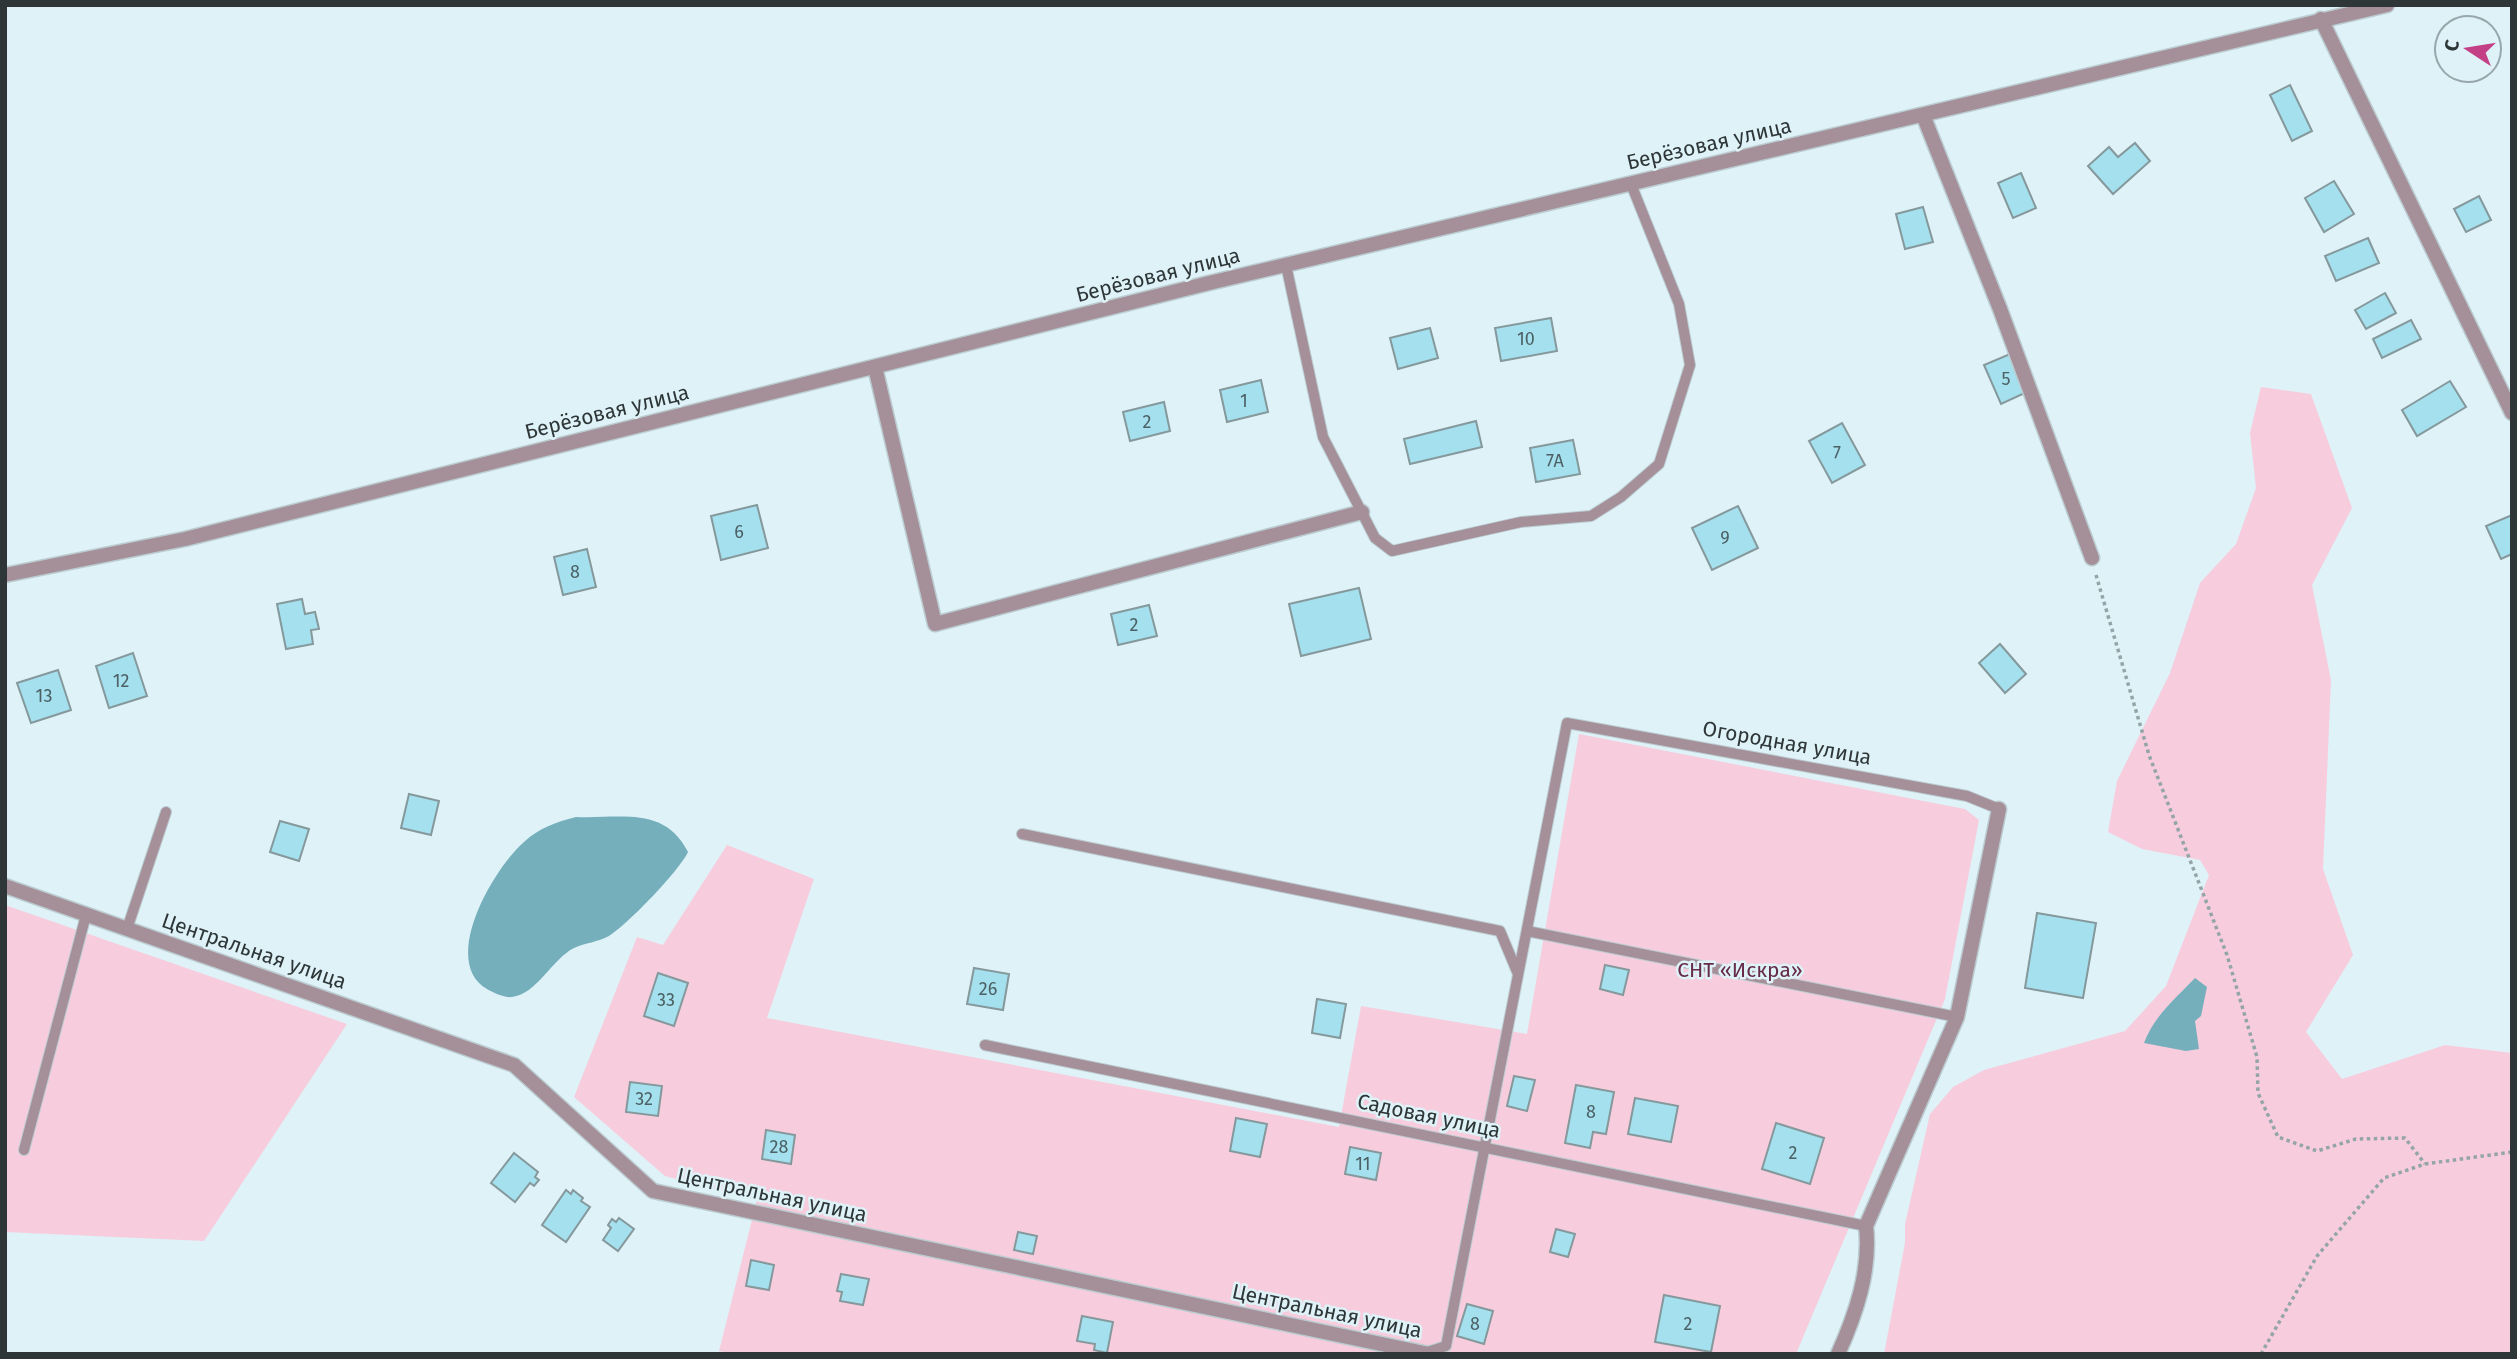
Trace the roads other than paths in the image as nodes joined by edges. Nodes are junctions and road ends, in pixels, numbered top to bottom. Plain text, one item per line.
1 (2330, 5) edge
2 (2387, 5) edge
3 (2321, 19) junction
4 (1923, 115) junction
5 (1631, 184) junction
6 (1286, 265) junction
7 (875, 367) junction
8 (2512, 414) edge
9 (1362, 512) junction
10 (2092, 558) road end
11 (5, 575) edge
12 (1999, 809) joint
13 (166, 812) dead end
14 (1022, 834) dead end
15 (5, 886) edge
16 (86, 915) junction
17 (127, 929) junction
18 (1527, 931) junction
19 (1518, 974) junction
20 (1956, 1017) junction
21 (985, 1045) dead end
22 (1485, 1147) junction
23 (24, 1150) dead end
24 (1866, 1226) junction
25 (1427, 1353) edge
26 (1838, 1354) edge

1 - 3 street
2 - 3 street, Берёзовая улица
3 - 4 street, Берёзовая улица
3 - 8 street
4 - 5 street, Берёзовая улица
4 - 10 street
5 - 6 street, Берёзовая улица
5 - 9 lane
6 - 7 street, Берёзовая улица
6 - 9 lane
7 - 9 street
7 - 11 street, Берёзовая улица
12 - 18 lane, Огородная улица
12 - 20 street
13 - 17 lane
14 - 19 lane
15 - 16 street, Центральная улица
16 - 17 street, Центральная улица
16 - 23 lane
17 - 25 street, Центральная улица
18 - 19 lane
18 - 20 lane
19 - 22 lane
20 - 24 street
21 - 22 lane, Садовая улица
22 - 24 lane, Садовая улица
22 - 25 lane
24 - 26 street

